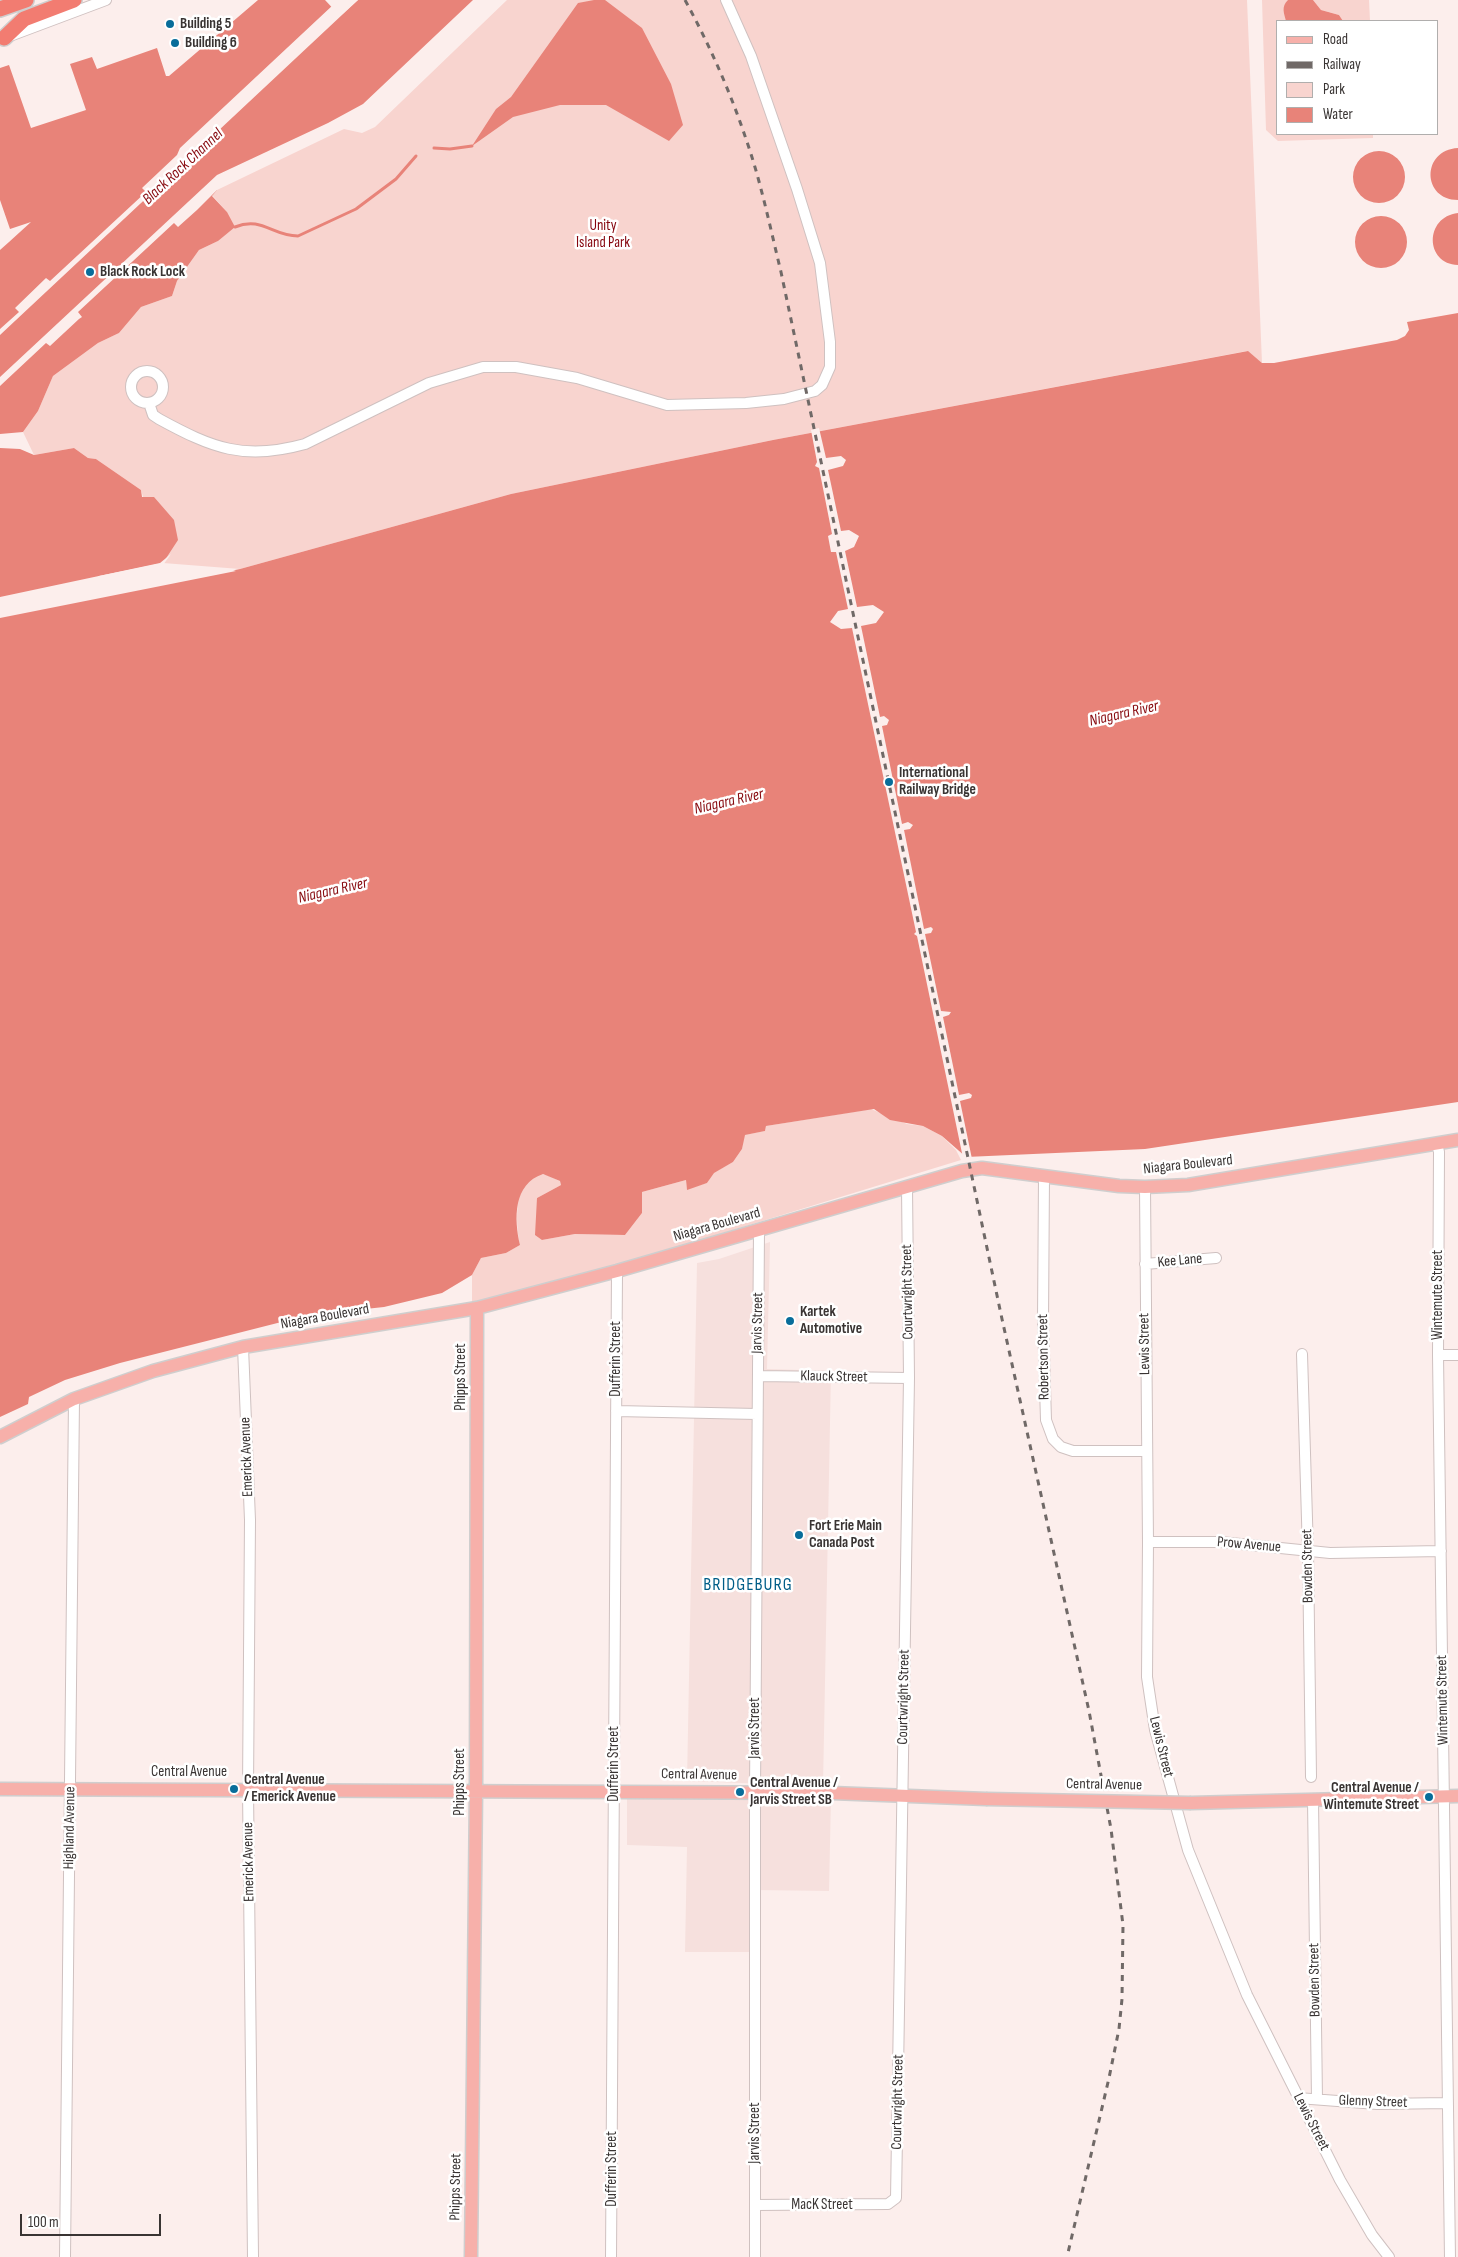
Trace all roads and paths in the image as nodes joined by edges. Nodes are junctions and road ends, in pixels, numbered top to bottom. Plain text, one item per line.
1 (26, 0) edge
2 (74, 0) edge
3 (106, 0) edge
4 (726, 0) edge
5 (0, 9) edge
6 (2, 39) edge
7 (149, 403) dead end
8 (1458, 1140) edge
9 (1437, 1144) junction
10 (1044, 1176) junction
11 (907, 1186) junction
12 (1145, 1188) junction
13 (760, 1230) junction
14 (1216, 1258) dead end
15 (1145, 1264) junction
16 (617, 1271) junction
17 (477, 1308) junction
18 (243, 1347) junction
19 (1302, 1354) dead end
20 (1438, 1355) junction
21 (1458, 1355) edge
22 (758, 1376) junction
23 (910, 1378) junction
24 (74, 1400) junction
25 (616, 1411) junction
26 (757, 1414) junction
27 (0, 1437) edge
28 (1146, 1450) junction
29 (1148, 1542) junction
30 (1441, 1551) junction
31 (1308, 1552) junction
32 (1311, 1777) dead end
33 (71, 1788) junction
34 (0, 1789) edge
35 (248, 1789) junction
36 (476, 1791) junction
37 (614, 1791) junction
38 (755, 1792) junction
39 (902, 1796) junction
40 (1445, 1796) junction
41 (1458, 1796) edge
42 (1313, 1801) junction
43 (1298, 2098) junction
44 (1317, 2099) junction
45 (1448, 2103) junction
46 (888, 2204) joint
47 (755, 2205) junction
48 (65, 2257) edge
49 (253, 2257) edge
50 (471, 2257) edge
51 (611, 2257) edge
52 (755, 2257) edge
53 (1390, 2257) edge
54 (1450, 2257) edge

1 - 5 highway
2 - 6 highway
3 - 6 street
4 - 7 street
8 - 9 main road, Niagara Boulevard
9 - 12 main road, Niagara Boulevard
9 - 20 street, Wintemute Street
10 - 11 main road, Niagara Boulevard
10 - 12 main road, Niagara Boulevard
10 - 28 street, Robertson Street
11 - 13 main road, Niagara Boulevard
11 - 23 street, Courtwright Street
12 - 15 street, Lewis Street
13 - 16 main road, Niagara Boulevard
13 - 22 street, Jarvis Street
14 - 15 street, Kee Lane
15 - 28 street, Lewis Street
16 - 17 main road, Niagara Boulevard
16 - 25 street, Dufferin Street
17 - 18 main road, Niagara Boulevard
17 - 36 main road, Phipps Street
18 - 24 main road, Niagara Boulevard
18 - 35 street, Emerick Avenue
19 - 31 street, Bowden Street
20 - 21 street
20 - 30 street, Wintemute Street
22 - 23 street, Klauck Street
22 - 26 street, Jarvis Street
23 - 39 street, Courtwright Street
24 - 27 main road, Niagara Boulevard
24 - 33 street, Highland Avenue
25 - 26 street
25 - 37 street, Dufferin Street
26 - 38 street, Jarvis Street
28 - 29 street, Lewis Street
29 - 31 street, Prow Avenue
29 - 43 street, Lewis Street
30 - 31 street, Prow Avenue
30 - 40 street, Wintemute Street
31 - 32 street, Bowden Street
33 - 34 main road, Central Avenue
33 - 35 main road, Central Avenue
33 - 48 street, Highland Avenue
35 - 36 main road, Central Avenue
35 - 49 street, Emerick Avenue
36 - 37 main road, Central Avenue
36 - 50 main road, Phipps Street
37 - 38 main road, Central Avenue
37 - 51 street, Dufferin Street
38 - 39 main road, Central Avenue
38 - 47 street, Jarvis Street
39 - 42 main road, Central Avenue, bridge
39 - 46 street, Courtwright Street
40 - 41 main road, Central Avenue
40 - 42 main road, Central Avenue
40 - 45 street, Wintemute Street
42 - 44 street, Bowden Street
43 - 44 street, Glenny Street
43 - 53 street, Lewis Street
44 - 45 street, Glenny Street
45 - 54 street, Wintemute Street
46 - 47 street, MacK Street
47 - 52 street, Jarvis Street

